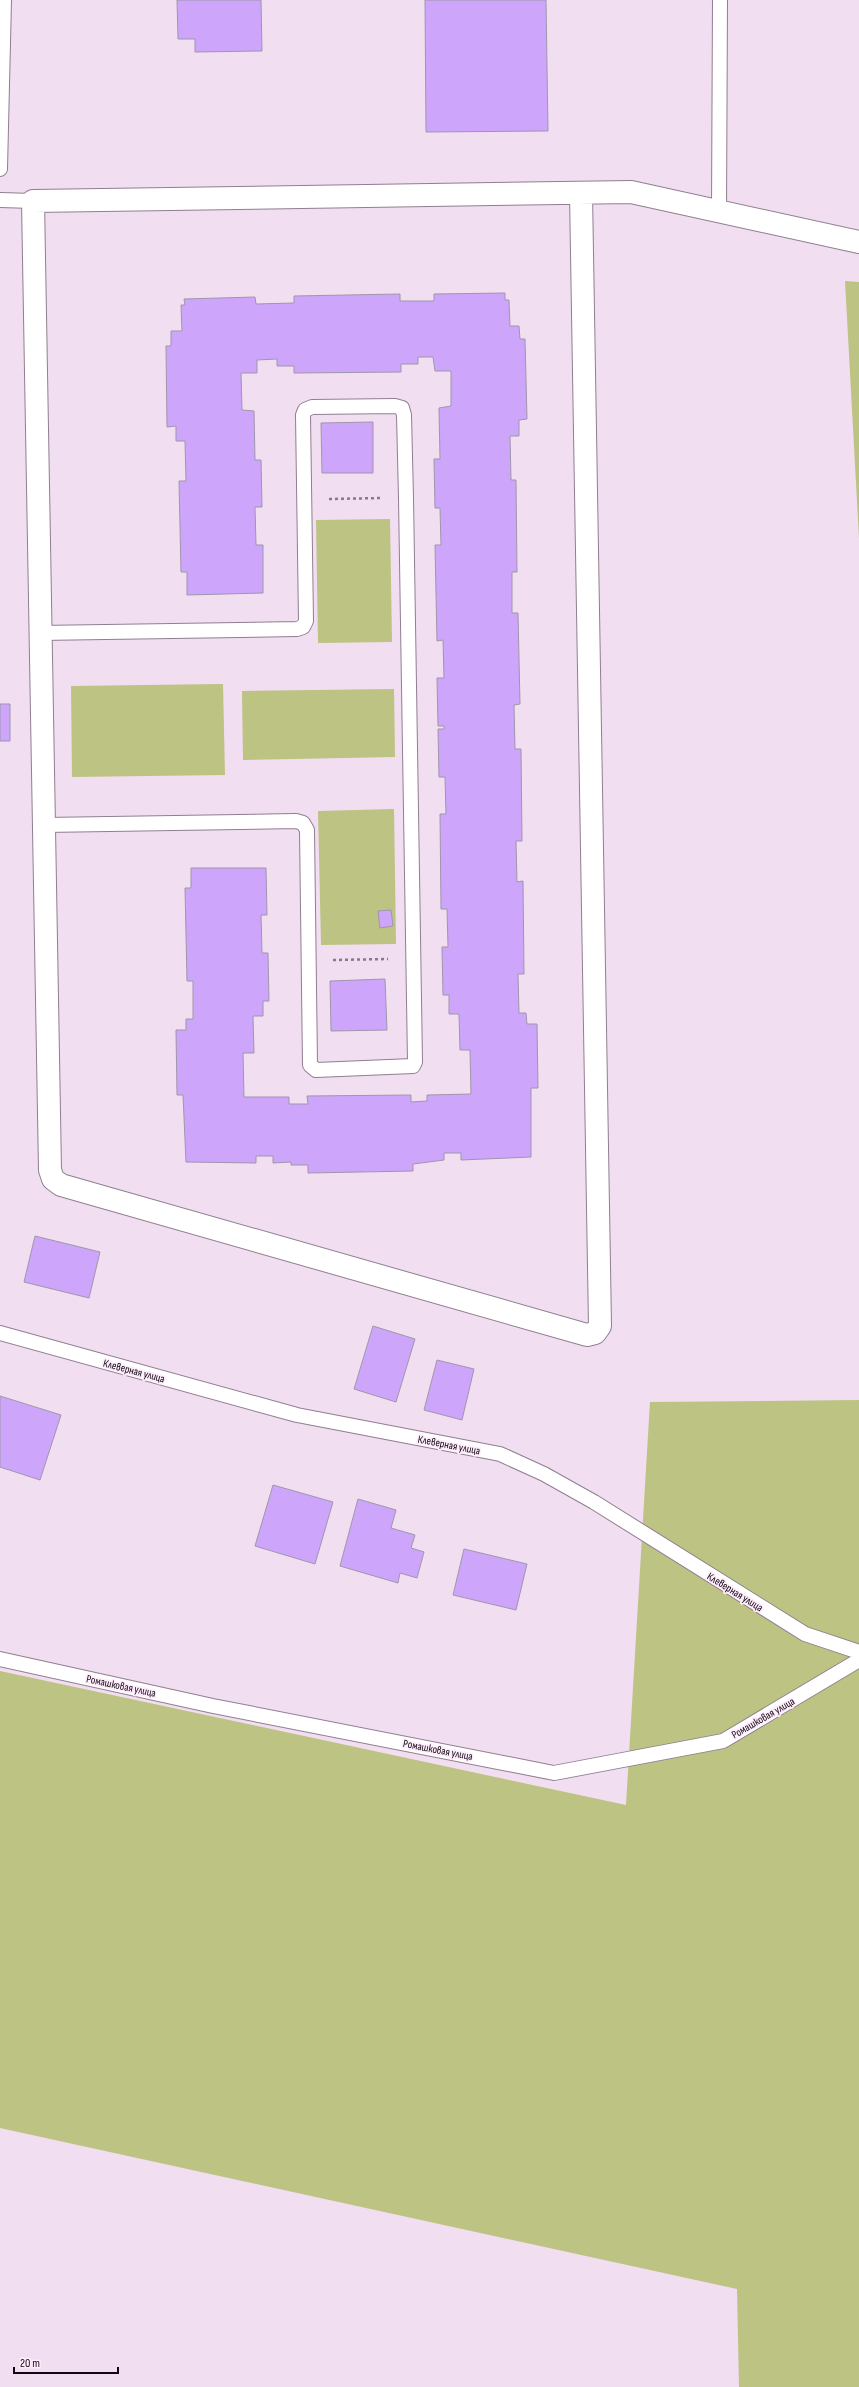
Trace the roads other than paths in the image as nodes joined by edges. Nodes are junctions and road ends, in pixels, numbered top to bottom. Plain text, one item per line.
1 (4, 0) edge
2 (720, 0) edge
3 (0, 170) edge
4 (581, 193) junction
5 (0, 200) edge
6 (33, 201) junction
7 (719, 212) junction
8 (859, 242) edge
9 (39, 634) junction
10 (44, 825) junction
11 (0, 1334) edge
12 (859, 1652) edge
13 (0, 1659) edge
14 (859, 1660) edge

1 - 3 lane
2 - 7 lane
4 - 6 street
4 - 7 street
4 - 10 street
5 - 6 lane
6 - 9 street
7 - 8 street
9 - 10 street
9 - 10 lane
11 - 12 lane, Клеверная улица
13 - 14 lane, Ромашковая улица

